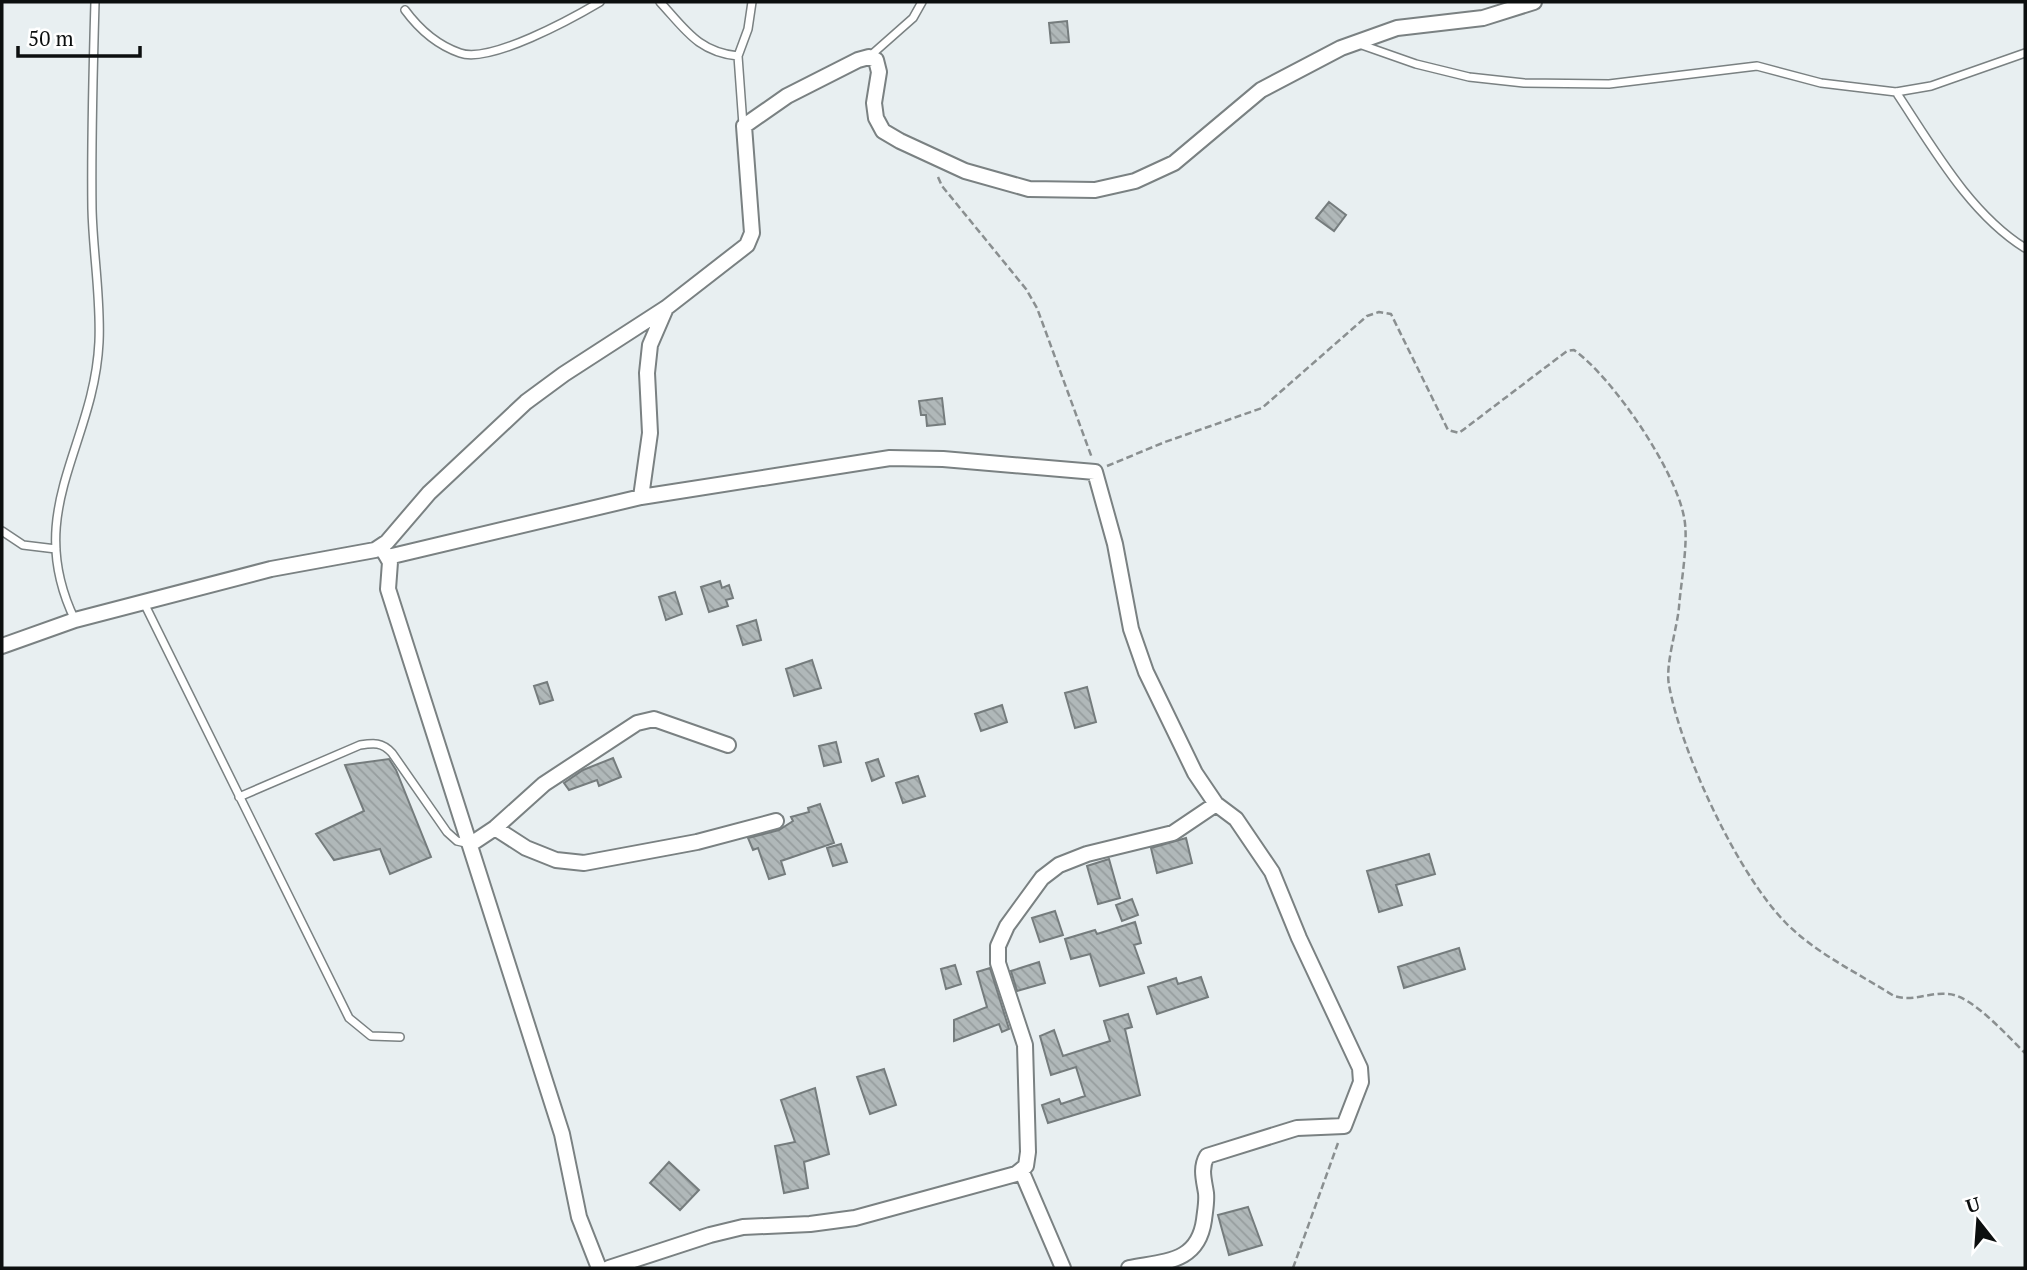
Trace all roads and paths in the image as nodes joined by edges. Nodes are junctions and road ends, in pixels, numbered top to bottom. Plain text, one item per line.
1 (95, 2) edge
2 (600, 2) edge
3 (660, 2) edge
4 (752, 2) edge
5 (922, 2) edge
6 (1534, 2) edge
7 (405, 10) dead end
8 (1354, 42) junction
9 (2025, 52) edge
10 (738, 56) junction
11 (869, 57) junction
12 (1896, 92) junction
13 (744, 126) junction
14 (930, 157) junction
15 (2025, 248) edge
16 (666, 308) junction
17 (1094, 472) junction
18 (641, 497) junction
19 (2, 531) edge
20 (56, 549) junction
21 (384, 552) junction
22 (144, 603) junction
23 (75, 620) junction
24 (2, 646) edge
25 (728, 746) dead end
26 (239, 796) junction
27 (1216, 804) junction
28 (776, 821) dead end
29 (495, 828) junction
30 (471, 844) junction
31 (400, 1037) dead end
32 (2025, 1053) edge
33 (1344, 1126) junction
34 (1021, 1170) junction
35 (599, 1268) edge
36 (609, 1268) edge
37 (1063, 1268) edge
38 (1129, 1268) edge
39 (1293, 1268) edge

1 - 20 lane
2 - 7 lane
3 - 10 lane
4 - 10 lane
5 - 11 lane
6 - 8 street
8 - 12 lane
8 - 14 street
9 - 12 lane
10 - 13 lane
11 - 13 street
11 - 14 street
12 - 15 lane
13 - 16 street
14 - 17 path
16 - 18 street
16 - 21 street
17 - 18 street
17 - 27 street
17 - 32 path
18 - 21 street
19 - 20 lane
20 - 23 lane
21 - 22 street
21 - 30 street
22 - 23 street
22 - 26 lane
23 - 24 street
25 - 29 street
26 - 30 lane
26 - 31 lane
27 - 33 street
27 - 34 street
28 - 29 street
29 - 30 street
30 - 35 street
33 - 38 street
33 - 39 path
34 - 36 street
34 - 37 street

